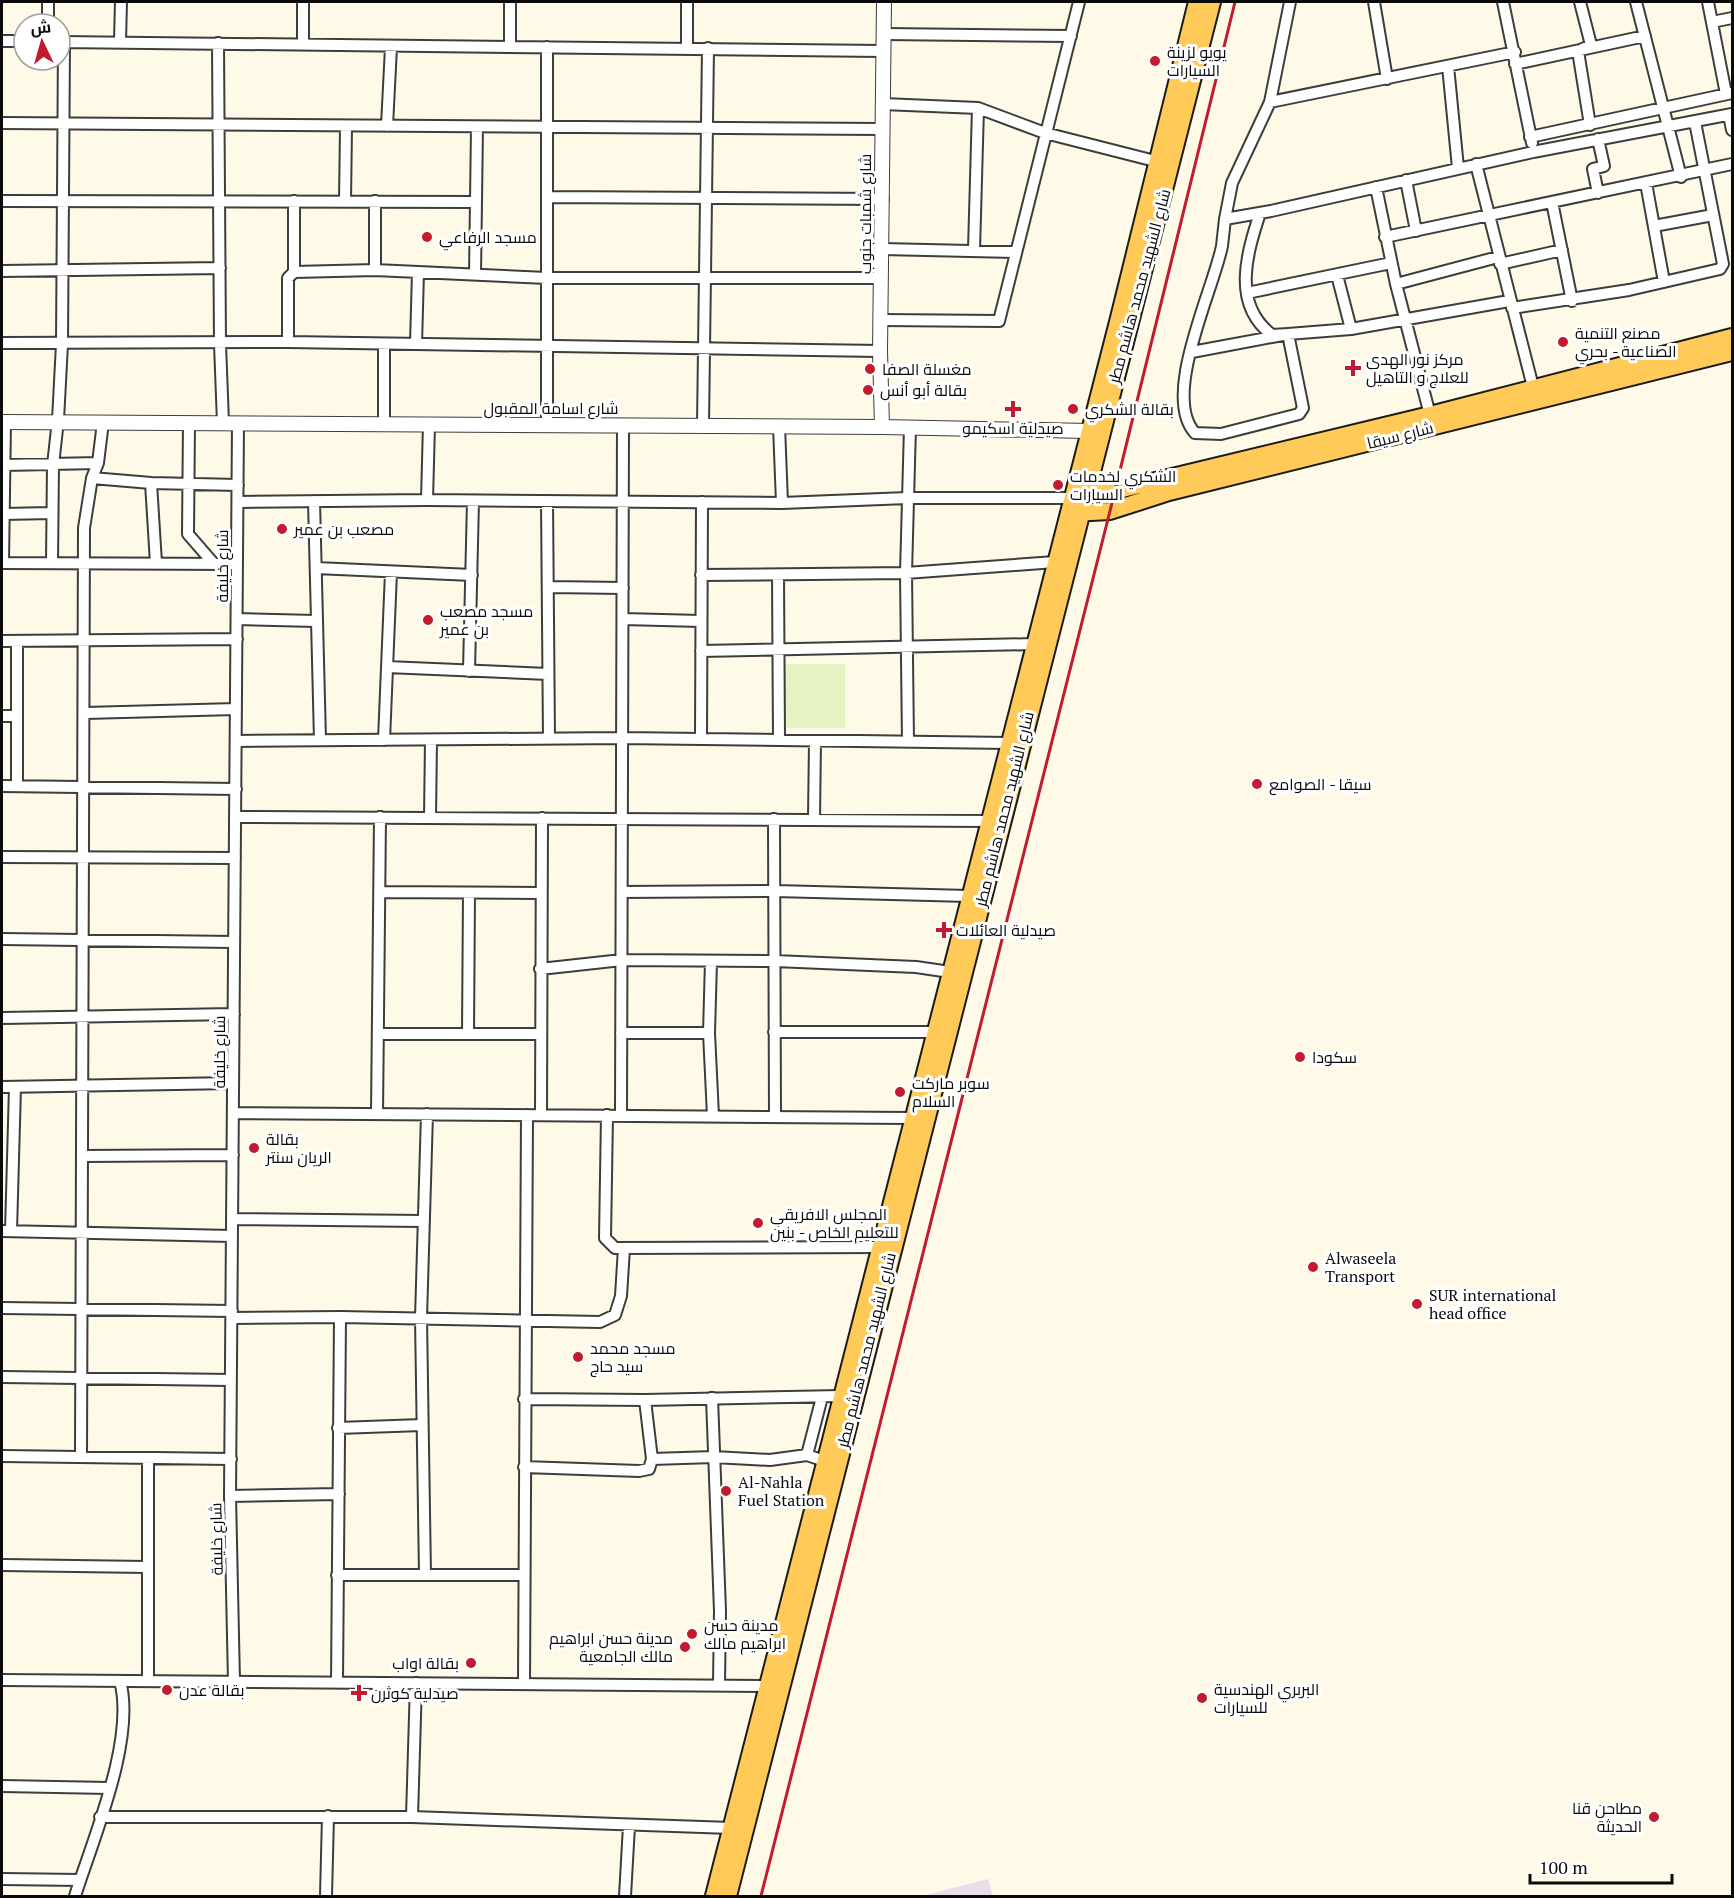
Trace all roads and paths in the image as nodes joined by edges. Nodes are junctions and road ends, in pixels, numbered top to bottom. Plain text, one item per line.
1 (121, 2) edge
2 (303, 2) edge
3 (510, 2) edge
4 (687, 2) edge
5 (884, 2) edge
6 (1079, 2) edge
7 (1197, 2) edge
8 (1212, 2) edge
9 (1290, 2) edge
10 (1374, 2) edge
11 (1503, 2) edge
12 (1580, 2) edge
13 (1636, 2) edge
14 (1708, 2) edge
15 (1732, 18) edge
16 (1712, 21) junction
17 (884, 33) junction
18 (1071, 36) junction
19 (1645, 36) junction
20 (120, 41) junction
21 (72, 42) edge
22 (218, 43) junction
23 (303, 44) junction
24 (391, 47) junction
25 (510, 47) junction
26 (687, 47) junction
27 (547, 48) junction
28 (708, 48) junction
29 (884, 51) junction
30 (1578, 51) junction
31 (1515, 58) junction
32 (1448, 66) junction
33 (62, 72) edge
34 (1387, 79) junction
35 (1729, 94) edge
36 (1270, 102) junction
37 (883, 104) junction
38 (978, 108) junction
39 (1662, 109) junction
40 (1731, 115) edge
41 (62, 122) junction
42 (1695, 122) junction
43 (2, 123) edge
44 (217, 125) junction
45 (1590, 125) junction
46 (387, 126) junction
47 (346, 127) junction
48 (477, 127) junction
49 (547, 127) junction
50 (1669, 127) junction
51 (706, 128) junction
52 (882, 129) junction
53 (1732, 130) edge
54 (1046, 133) junction
55 (1530, 137) junction
56 (1598, 139) junction
57 (1533, 152) junction
58 (1159, 162) junction
59 (1476, 164) junction
60 (1732, 164) edge
61 (1458, 168) junction
62 (1705, 171) junction
63 (1681, 177) junction
64 (1406, 180) junction
65 (1646, 183) junction
66 (1376, 187) junction
67 (1598, 193) junction
68 (547, 197) junction
69 (705, 199) junction
70 (883, 200) junction
71 (2, 201) edge
72 (62, 201) junction
73 (219, 201) junction
74 (294, 201) junction
75 (345, 201) junction
76 (375, 201) junction
77 (476, 202) junction
78 (1552, 202) junction
79 (1260, 213) junction
80 (1488, 215) junction
81 (1713, 215) junction
82 (1225, 219) junction
83 (1654, 226) junction
84 (1416, 231) junction
85 (1385, 237) junction
86 (882, 249) junction
87 (974, 250) junction
88 (1562, 250) junction
89 (1015, 252) junction
90 (1727, 255) edge
91 (1499, 260) junction
92 (1391, 263) junction
93 (220, 268) junction
94 (63, 270) junction
95 (375, 270) junction
96 (2, 271) edge
97 (294, 272) junction
98 (418, 272) junction
99 (475, 275) junction
100 (1337, 275) junction
101 (703, 276) junction
102 (547, 278) junction
103 (881, 278) junction
104 (1664, 282) junction
105 (1396, 284) junction
106 (1247, 293) junction
107 (1572, 301) junction
108 (1511, 305) junction
109 (881, 320) junction
110 (1406, 320) junction
111 (1351, 329) junction
112 (1288, 334) junction
113 (1732, 337) edge
114 (288, 342) junction
115 (2, 343) edge
116 (62, 344) junction
117 (220, 344) junction
118 (384, 344) junction
119 (416, 344) junction
120 (547, 346) junction
121 (703, 350) junction
122 (880, 351) junction
123 (1192, 352) junction
124 (1732, 352) edge
125 (1533, 387) junction
126 (1430, 415) junction
127 (58, 420) junction
128 (3, 422) edge
129 (103, 422) junction
130 (189, 423) junction
131 (223, 423) junction
132 (238, 423) junction
133 (384, 424) junction
134 (429, 424) junction
135 (547, 425) junction
136 (623, 425) junction
137 (703, 425) junction
138 (779, 426) junction
139 (882, 427) junction
140 (910, 427) junction
141 (1095, 433) junction
142 (98, 463) junction
143 (4, 465) junction
144 (53, 465) junction
145 (92, 478) junction
146 (151, 483) junction
147 (188, 484) junction
148 (238, 485) junction
149 (907, 498) junction
150 (427, 500) junction
151 (314, 501) junction
152 (473, 501) junction
153 (548, 501) junction
154 (623, 501) junction
155 (1076, 501) junction
156 (238, 502) junction
157 (702, 502) junction
158 (782, 503) junction
159 (51, 513) junction
160 (4, 514) junction
161 (1055, 562) junction
162 (2, 563) edge
163 (52, 563) junction
164 (85, 563) junction
165 (156, 563) junction
166 (214, 564) junction
167 (237, 564) junction
168 (316, 568) junction
169 (391, 572) junction
170 (906, 573) junction
171 (472, 574) junction
172 (701, 575) junction
173 (778, 575) junction
174 (550, 587) junction
175 (623, 588) junction
176 (237, 619) junction
177 (623, 619) junction
178 (316, 621) junction
179 (701, 621) junction
180 (85, 639) junction
181 (237, 639) junction
182 (2, 641) edge
183 (17, 641) junction
184 (1034, 644) junction
185 (908, 648) junction
186 (701, 651) junction
187 (778, 651) junction
188 (387, 667) junction
189 (469, 671) junction
190 (548, 674) junction
191 (236, 709) junction
192 (85, 713) junction
193 (2, 716) edge
194 (15, 716) junction
195 (622, 738) junction
196 (549, 739) junction
197 (320, 740) junction
198 (384, 740) junction
199 (431, 740) junction
200 (701, 740) junction
201 (779, 740) junction
202 (236, 741) junction
203 (815, 741) junction
204 (909, 742) junction
205 (1009, 743) junction
206 (2, 786) edge
207 (17, 786) junction
208 (84, 786) junction
209 (236, 789) junction
210 (235, 817) junction
211 (380, 817) junction
212 (430, 818) junction
213 (542, 818) junction
214 (622, 819) junction
215 (774, 819) junction
216 (814, 819) junction
217 (989, 821) junction
218 (2, 857) edge
219 (84, 857) junction
220 (235, 858) junction
221 (775, 891) junction
222 (380, 892) junction
223 (541, 892) junction
224 (622, 892) junction
225 (469, 893) junction
226 (969, 896) junction
227 (2, 939) edge
228 (83, 940) junction
229 (234, 942) junction
230 (622, 960) junction
231 (711, 961) junction
232 (775, 961) junction
233 (540, 969) junction
234 (950, 972) junction
235 (234, 1014) junction
236 (2, 1017) edge
237 (83, 1017) junction
238 (774, 1032) junction
239 (934, 1032) junction
240 (621, 1033) junction
241 (709, 1033) junction
242 (378, 1034) junction
243 (468, 1034) junction
244 (541, 1034) junction
245 (233, 1083) junction
246 (2, 1087) edge
247 (15, 1087) junction
248 (84, 1087) junction
249 (233, 1113) junction
250 (377, 1114) junction
251 (427, 1114) junction
252 (527, 1115) junction
253 (541, 1115) junction
254 (607, 1115) junction
255 (621, 1115) junction
256 (713, 1116) junction
257 (775, 1116) junction
258 (912, 1118) junction
259 (233, 1155) junction
260 (84, 1156) junction
261 (7, 1159) edge
262 (232, 1219) junction
263 (424, 1221) junction
264 (6, 1231) edge
265 (82, 1233) junction
266 (232, 1236) junction
267 (879, 1247) junction
268 (624, 1248) junction
269 (2, 1308) edge
270 (82, 1309) junction
271 (232, 1314) junction
272 (340, 1317) junction
273 (422, 1318) junction
274 (524, 1321) junction
275 (2, 1377) edge
276 (81, 1378) junction
277 (231, 1380) junction
278 (822, 1396) junction
279 (841, 1396) junction
280 (524, 1398) junction
281 (712, 1398) junction
282 (645, 1400) junction
283 (422, 1425) junction
284 (338, 1428) junction
285 (807, 1455) junction
286 (2, 1456) edge
287 (81, 1457) junction
288 (714, 1457) junction
289 (148, 1458) junction
290 (231, 1459) junction
291 (652, 1459) junction
292 (830, 1463) junction
293 (524, 1467) junction
294 (339, 1494) junction
295 (230, 1496) junction
296 (2, 1565) edge
297 (147, 1567) junction
298 (337, 1575) junction
299 (425, 1575) junction
300 (524, 1575) junction
301 (2, 1680) edge
302 (120, 1681) junction
303 (148, 1681) junction
304 (234, 1682) junction
305 (337, 1682) junction
306 (416, 1683) junction
307 (524, 1683) junction
308 (719, 1684) junction
309 (774, 1686) junction
310 (2, 1786) edge
311 (110, 1788) junction
312 (328, 1816) junction
313 (412, 1817) junction
314 (100, 1818) junction
315 (630, 1826) junction
316 (731, 1828) junction
317 (2, 1879) edge
318 (80, 1881) junction
319 (75, 1896) edge
320 (326, 1896) edge
321 (625, 1896) edge
322 (714, 1896) edge
323 (728, 1896) edge

1 - 20 street
2 - 23 street
3 - 25 street
4 - 26 street
5 - 17 street, شارع شمبات جنوب
6 - 18 street
7 - 58 main road, شارع الشهيد محمد هاشم مطر
8 - 141 main road, شارع الشهيد محمد هاشم مطر
9 - 36 street
10 - 34 street
11 - 31 street
12 - 30 street
13 - 19 street
14 - 16 street
15 - 16 street
16 - 35 street
17 - 18 street
17 - 29 street, شارع شمبات جنوب
18 - 54 street
19 - 30 street
19 - 39 street
20 - 21 street
20 - 22 street
22 - 23 street
22 - 44 street
23 - 24 street
24 - 25 street
24 - 46 street
25 - 27 street
26 - 27 street
26 - 28 street
27 - 49 street
28 - 29 street
28 - 51 street
29 - 37 street, شارع شمبات جنوب
30 - 31 street
30 - 45 street
31 - 32 street
31 - 55 street
32 - 34 street
32 - 61 street
33 - 41 street
34 - 36 street
35 - 39 street
36 - 82 street
37 - 38 street
37 - 52 street, شارع شمبات جنوب
38 - 54 street
38 - 87 street
39 - 45 street
39 - 50 street
40 - 42 street
40 - 53 street
41 - 43 street
41 - 44 street
41 - 72 street
42 - 50 street
42 - 62 street
44 - 47 street
44 - 73 street
45 - 55 street
46 - 47 street
46 - 48 street
47 - 75 street
48 - 49 street
48 - 77 street
49 - 51 street
49 - 68 street
50 - 56 street
50 - 63 street
51 - 52 street
51 - 69 street
52 - 70 street, شارع شمبات جنوب
54 - 58 street
54 - 89 street
55 - 57 street
56 - 57 street
56 - 67 street
57 - 59 street
58 - 141 main road, شارع الشهيد محمد هاشم مطر
59 - 61 street
59 - 80 street
60 - 62 street
61 - 64 street
62 - 63 street
62 - 81 street
63 - 65 street
64 - 66 street
64 - 84 street
65 - 67 street
65 - 83 street
66 - 79 street
66 - 85 street
67 - 78 street
68 - 69 street
68 - 102 street
69 - 70 street
69 - 101 street
70 - 86 street, شارع شمبات جنوب
71 - 72 street
72 - 73 street
72 - 94 street
73 - 74 street
73 - 93 street
74 - 75 street
74 - 97 street
75 - 76 street
76 - 77 street
76 - 95 street
77 - 99 street
78 - 80 street
78 - 88 street
79 - 82 street
79 - 106 street
80 - 84 street
80 - 91 street
81 - 83 street
81 - 90 street
82 - 123 street
83 - 104 street
84 - 85 street
85 - 92 street
86 - 87 street
86 - 103 street, شارع شمبات جنوب
87 - 89 street
88 - 91 street
88 - 107 street
89 - 109 street
90 - 104 street
91 - 105 street
91 - 108 street
92 - 100 street
92 - 105 street
93 - 94 street
93 - 117 street
94 - 96 street
94 - 116 street
95 - 97 street
95 - 98 street
97 - 114 street
98 - 99 street
98 - 119 street
99 - 102 street
100 - 106 street
100 - 111 street
101 - 102 street
101 - 103 street
101 - 121 street
102 - 120 street
103 - 109 street, شارع شمبات جنوب
104 - 107 street
105 - 110 street
106 - 112 street
107 - 108 street
108 - 110 street
108 - 125 street
109 - 122 street, شارع شمبات جنوب
110 - 111 street
110 - 126 street
111 - 112 street
112 - 123 street
112 - 123 street
113 - 125 main road, شارع سيقا
114 - 117 street
114 - 118 street
115 - 116 street
116 - 117 street
116 - 127 street
117 - 131 street
118 - 119 street
118 - 133 street
119 - 120 street
120 - 121 street
120 - 135 street
121 - 122 street
121 - 137 street
122 - 139 street, شارع شمبات جنوب
124 - 155 main road, شارع سيقا
125 - 126 main road, شارع سيقا
126 - 155 main road, شارع سيقا
127 - 128 street, شارع اسامة المقبول
127 - 129 street, شارع اسامة المقبول
127 - 144 street
128 - 143 street
129 - 130 street, شارع اسامة المقبول
129 - 142 street
130 - 131 street, شارع اسامة المقبول
130 - 147 street
131 - 132 street, شارع اسامة المقبول
132 - 133 street, شارع اسامة المقبول
132 - 148 street, شارع خليفة
133 - 134 street, شارع اسامة المقبول
134 - 135 street, شارع اسامة المقبول
134 - 150 street
135 - 136 street, شارع اسامة المقبول
136 - 137 street, شارع اسامة المقبول
136 - 154 street
137 - 138 street, شارع اسامة المقبول
138 - 139 street, شارع اسامة المقبول
138 - 158 street
139 - 140 street, شارع اسامة المقبول
140 - 141 street, شارع اسامة المقبول
140 - 149 street
141 - 155 main road, شارع الشهيد محمد هاشم مطر
142 - 144 street
142 - 145 street
143 - 144 street
143 - 160 street
144 - 159 street
145 - 146 street
145 - 164 street
146 - 147 street
146 - 165 street
147 - 148 street
147 - 166 street
148 - 156 street, شارع خليفة
149 - 155 street
149 - 158 street
149 - 170 street
150 - 151 street
150 - 152 street
151 - 156 street
151 - 168 street
152 - 153 street
152 - 171 street
153 - 154 street
153 - 174 street
154 - 157 street
154 - 175 street
155 - 161 main road, شارع الشهيد محمد هاشم مطر
155 - 292 main road, شارع الشهيد محمد هاشم مطر
156 - 167 street, شارع خليفة
157 - 158 street
157 - 172 street
159 - 160 street
159 - 163 street
160 - 162 street
161 - 170 street
161 - 184 main road, شارع الشهيد محمد هاشم مطر
162 - 163 street
163 - 164 street
164 - 165 street
164 - 180 street
165 - 166 street
166 - 167 street
167 - 176 street, شارع خليفة
168 - 169 street
168 - 178 street
169 - 171 street
169 - 188 street
170 - 173 street
170 - 185 street
171 - 189 street
172 - 173 street
172 - 179 street
173 - 187 street
174 - 175 street
174 - 190 street
175 - 177 street
176 - 178 street
176 - 181 street, شارع خليفة
177 - 179 street
177 - 195 street
178 - 197 street
179 - 186 street
180 - 181 street
180 - 183 street
180 - 192 street
181 - 191 street, شارع خليفة
182 - 183 street
183 - 194 street
184 - 185 street
184 - 205 main road, شارع الشهيد محمد هاشم مطر
185 - 187 street
185 - 204 street
186 - 187 street
186 - 200 street
187 - 201 street
188 - 189 street
188 - 198 street
189 - 190 street
190 - 196 street
191 - 192 street
191 - 202 street, شارع خليفة
192 - 208 street
193 - 194 street
194 - 207 street
195 - 196 street
195 - 200 street
195 - 214 street
196 - 199 street
197 - 198 street
197 - 202 street
198 - 199 street
199 - 212 street
200 - 201 street
201 - 203 street
202 - 209 street, شارع خليفة
203 - 204 street
203 - 216 street
204 - 205 street
205 - 217 main road, شارع الشهيد محمد هاشم مطر
206 - 207 street
207 - 208 street
208 - 209 street
208 - 219 street
209 - 210 street, شارع خليفة
210 - 211 street
210 - 220 street, شارع خليفة
211 - 212 street
211 - 222 street
212 - 213 street
213 - 214 street
213 - 223 street
214 - 215 street
214 - 224 street
215 - 216 street
215 - 221 street
216 - 217 street
217 - 226 main road, شارع الشهيد محمد هاشم مطر
218 - 219 street
219 - 220 street
219 - 228 street
220 - 229 street, شارع خليفة
221 - 224 street
221 - 226 street
221 - 232 street
222 - 225 street
222 - 242 street
223 - 225 street
223 - 233 street
224 - 230 street
225 - 243 street
226 - 234 main road, شارع الشهيد محمد هاشم مطر
227 - 228 street
228 - 229 street
228 - 237 street
229 - 235 street, شارع خليفة
230 - 231 street
230 - 233 street
230 - 240 street
231 - 232 street
231 - 241 street
232 - 234 street
232 - 238 street
233 - 244 street
234 - 239 main road, شارع الشهيد محمد هاشم مطر
235 - 237 street
235 - 245 street, شارع خليفة
236 - 237 street
237 - 248 street
238 - 239 street
238 - 257 street
239 - 258 main road, شارع الشهيد محمد هاشم مطر
240 - 241 street
240 - 255 street
241 - 256 street
242 - 243 street
242 - 250 street
243 - 244 street
244 - 253 street
245 - 248 street
245 - 249 street, شارع خليفة
246 - 247 street
247 - 248 street
247 - 261 street
248 - 260 street
249 - 250 street
249 - 259 street, شارع خليفة
250 - 251 street
251 - 252 street
251 - 263 street
252 - 253 street
252 - 274 street
253 - 254 street
254 - 255 street
254 - 268 street
255 - 256 street
256 - 257 street
257 - 258 street
258 - 267 main road, شارع الشهيد محمد هاشم مطر
259 - 260 street
259 - 262 street, شارع خليفة
260 - 265 street
261 - 264 street
262 - 263 street
262 - 266 street, شارع خليفة
263 - 273 street
264 - 265 street
265 - 266 street
265 - 270 street
266 - 271 street, شارع خليفة
267 - 268 street
267 - 279 main road, شارع الشهيد محمد هاشم مطر
268 - 274 street
269 - 270 street
270 - 271 street
270 - 276 street
271 - 272 street
271 - 277 street, شارع خليفة
272 - 273 street
272 - 284 street
273 - 274 street
273 - 283 street
274 - 280 street
275 - 276 street
276 - 277 street
276 - 287 street
277 - 290 street, شارع خليفة
278 - 279 street
278 - 281 street
278 - 285 street
279 - 292 main road, شارع الشهيد محمد هاشم مطر
280 - 282 street
280 - 293 street
281 - 282 street
281 - 288 street
282 - 291 street
283 - 284 street
283 - 299 street
284 - 294 street
285 - 288 street
285 - 292 street
286 - 287 street
287 - 289 street
288 - 291 street
288 - 308 street
289 - 290 street
289 - 297 street
290 - 295 street, شارع خليفة
291 - 293 street
292 - 309 main road, شارع الشهيد محمد هاشم مطر
293 - 300 street
294 - 295 street
294 - 298 street
295 - 304 street, شارع خليفة
296 - 297 street
297 - 303 street
298 - 299 street
298 - 305 street
299 - 300 street
300 - 307 street
301 - 302 street
302 - 303 street
302 - 311 street
303 - 304 street
304 - 305 street
305 - 306 street
306 - 307 street
306 - 313 street
307 - 308 street
308 - 309 street
309 - 316 main road, شارع الشهيد محمد هاشم مطر
309 - 323 main road, شارع الشهيد محمد هاشم مطر
310 - 311 street
311 - 314 street
312 - 313 street
312 - 314 street
312 - 320 street
313 - 315 street
314 - 318 street
315 - 316 street
315 - 321 street
316 - 322 main road, شارع الشهيد محمد هاشم مطر
317 - 318 street
318 - 319 street

